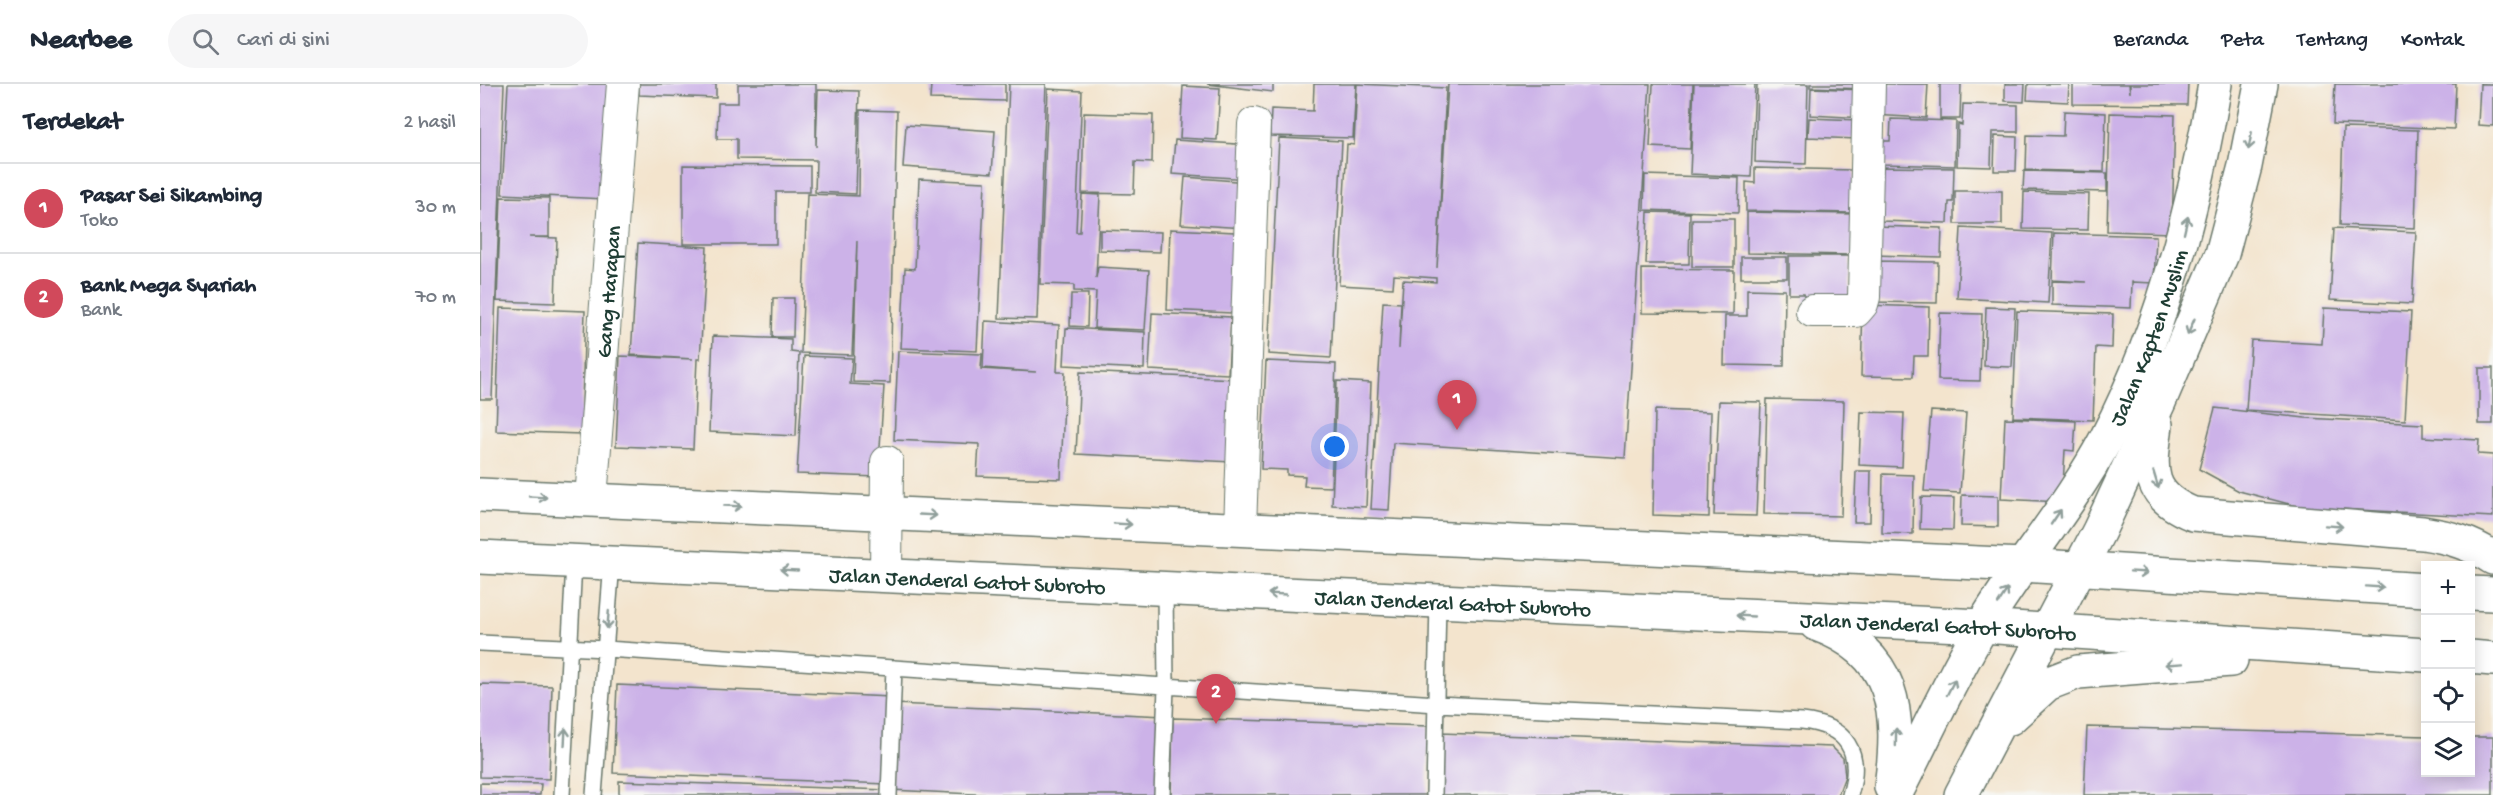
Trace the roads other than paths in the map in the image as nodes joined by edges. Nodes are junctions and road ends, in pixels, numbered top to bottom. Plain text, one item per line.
1 (623, 84) edge
2 (1869, 84) edge
3 (2215, 84) edge
4 (2261, 84) edge
5 (1254, 124) dead end
6 (1812, 310) dead end
7 (2159, 402) junction
8 (887, 462) dead end
9 (480, 495) edge
10 (591, 499) junction
11 (887, 513) junction
12 (1240, 530) junction
13 (480, 557) edge
14 (2493, 558) edge
15 (574, 562) junction
16 (612, 562) junction
17 (2023, 565) junction
18 (2080, 568) junction
19 (886, 575) junction
20 (1165, 588) junction
21 (2421, 590) edge
22 (2475, 593) edge
23 (2493, 594) edge
24 (1438, 602) junction
25 (1803, 619) junction
26 (1982, 626) junction
27 (2046, 631) junction
28 (480, 643) edge
29 (569, 648) junction
30 (606, 649) junction
31 (2358, 650) junction
32 (2421, 654) edge
33 (2475, 657) edge
34 (2493, 659) edge
35 (894, 668) junction
36 (1166, 687) junction
37 (1437, 704) junction
38 (1982, 752) junction
39 (562, 795) edge
40 (594, 795) edge
41 (889, 795) edge
42 (1162, 795) edge
43 (1434, 795) edge
44 (1850, 795) edge
45 (1890, 795) edge
46 (1895, 795) edge
47 (1961, 795) edge

1 - 10 street, Gang Harapan
2 - 6 street
17 -> 3 main road, Jalan Kapten Muslim
4 -> 7 main road, Jalan Kapten Muslim
5 - 12 street
7 -> 14 main road
7 - 18 main road, Jalan Kapten Muslim
8 - 11 street
9 -> 10 main road
10 -> 11 main road
11 -> 12 main road
11 - 19 street
12 - 17 main road
13 - 15 main road, Jalan Jenderal Gatot Subroto
15 - 16 main road, Jalan Jenderal Gatot Subroto
15 - 29 lane
19 -> 16 main road, Jalan Jenderal Gatot Subroto
16 -> 30 lane
17 - 18 main road
26 -> 17 main road, Jalan Kapten Muslim
18 -> 21 main road
18 - 27 main road, Jalan Kapten Muslim
19 - 20 main road, Jalan Jenderal Gatot Subroto
24 -> 20 main road, Jalan Jenderal Gatot Subroto
20 - 36 lane
22 - 23 main road
25 -> 24 main road, Jalan Jenderal Gatot Subroto
24 - 37 lane
25 - 26 main road, Jalan Jenderal Gatot Subroto
45 -> 25 main road
26 - 27 main road, Jalan Jenderal Gatot Subroto
46 -> 26 main road, Jalan Kapten Muslim
27 - 31 main road, Jalan Jenderal Gatot Subroto
27 - 38 main road, Jalan Kapten Muslim
28 - 29 lane
29 - 30 lane
39 -> 29 lane
30 - 35 lane
30 - 40 lane
31 - 32 main road, Jalan Jenderal Gatot Subroto
31 -> 38 main road
33 - 34 main road
35 - 36 lane
35 - 41 lane
36 - 37 lane
36 - 42 lane
37 - 43 lane
37 - 44 lane
38 - 47 main road

